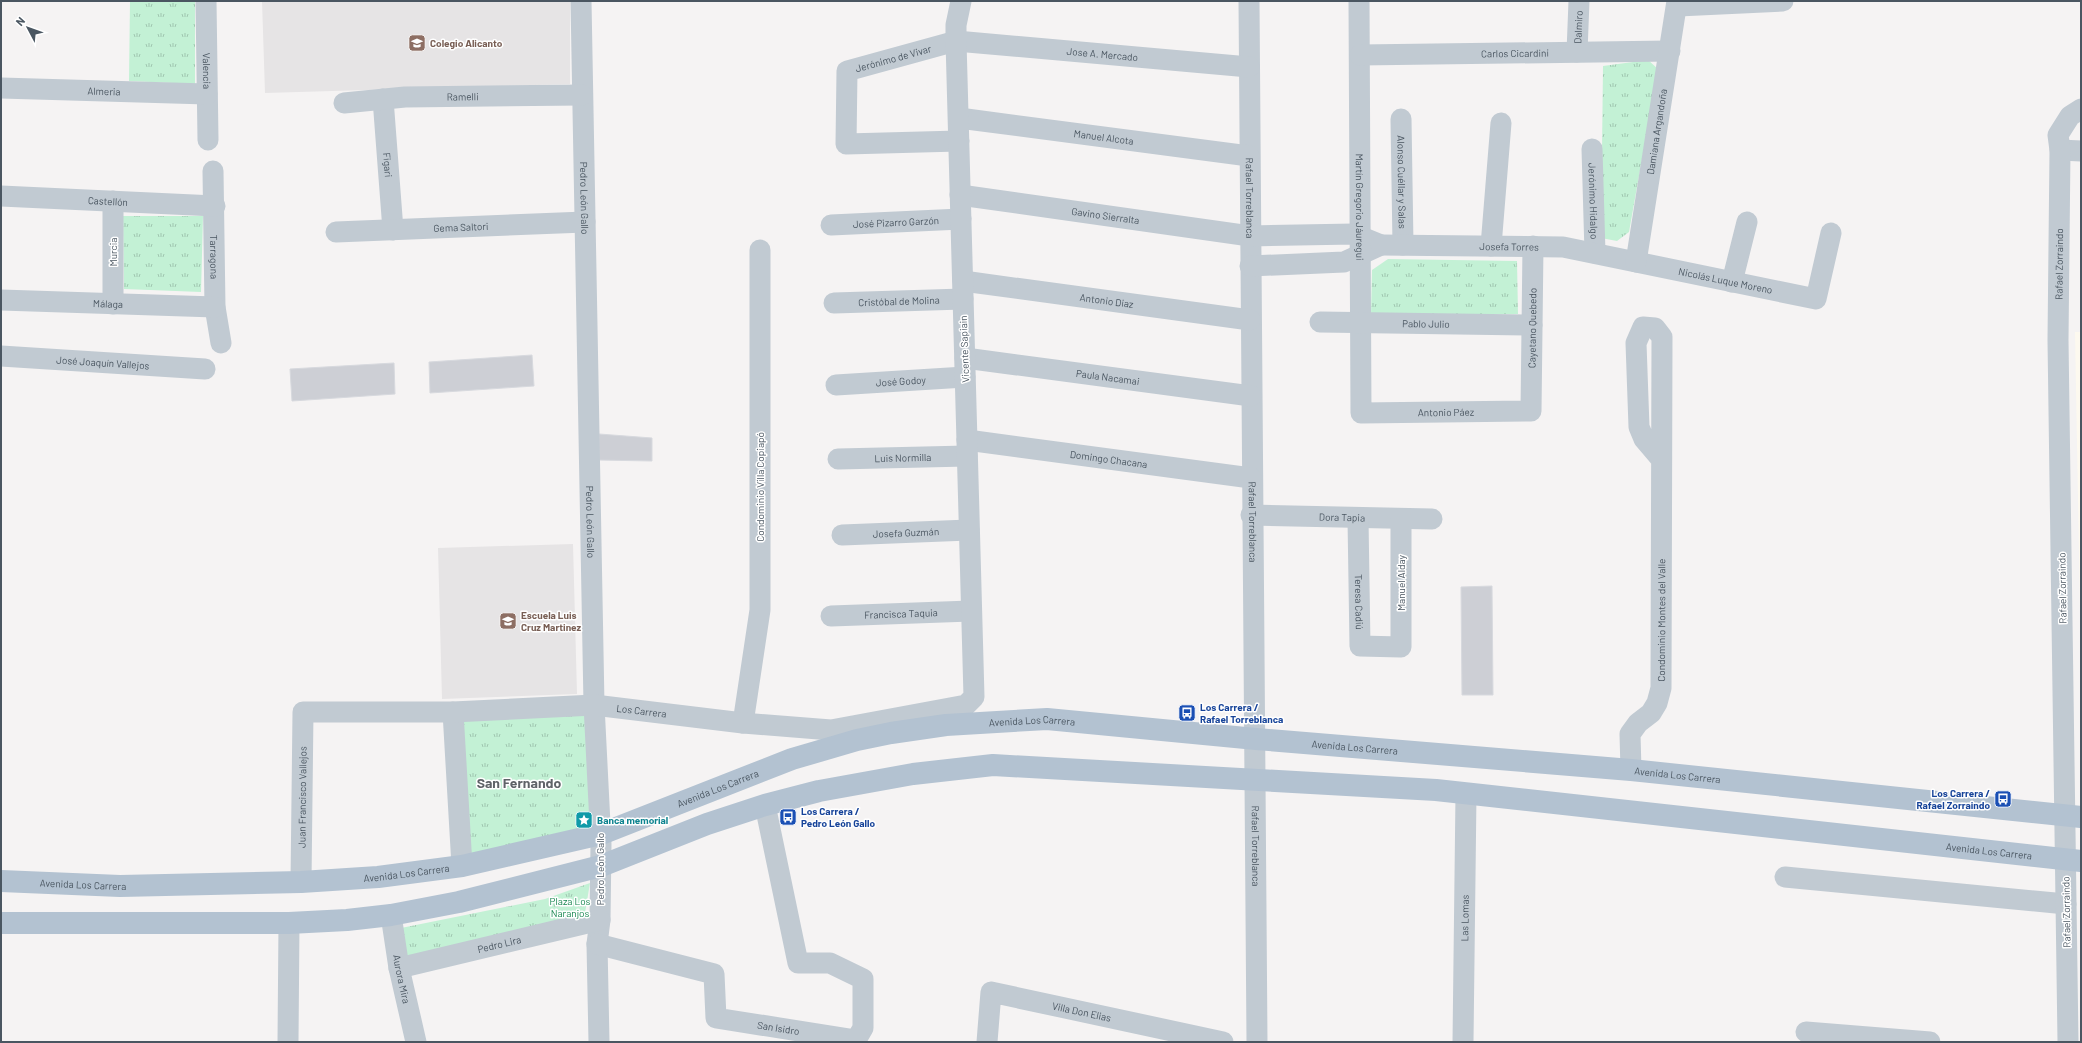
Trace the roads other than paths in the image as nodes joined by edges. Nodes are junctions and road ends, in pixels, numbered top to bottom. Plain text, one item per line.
1 (206, 1) edge
2 (581, 1) edge
3 (961, 1) edge
4 (1249, 1) edge
5 (1360, 1) edge
6 (1579, 1) edge
7 (1783, 1) edge
8 (1677, 3) edge
9 (956, 41) junction
10 (1670, 51) junction
11 (1577, 52) junction
12 (1360, 56) junction
13 (1249, 67) junction
14 (1, 88) edge
15 (207, 94) junction
16 (582, 95) junction
17 (382, 99) junction
18 (344, 103) dead end
19 (2081, 109) edge
20 (958, 118) junction
21 (1401, 119) dead end
22 (1501, 124) dead end
23 (208, 140) dead end
24 (959, 141) junction
25 (2059, 142) junction
26 (1592, 149) dead end
27 (2081, 151) edge
28 (1249, 156) junction
29 (213, 171) dead end
30 (960, 195) junction
31 (1, 196) edge
32 (113, 201) junction
33 (214, 206) junction
34 (961, 219) junction
35 (585, 222) junction
36 (1747, 222) dead end
37 (832, 225) dead end
38 (393, 230) junction
39 (336, 232) dead end
40 (1831, 233) dead end
41 (1250, 236) junction
42 (1403, 245) junction
43 (1361, 246) junction
44 (1491, 246) junction
45 (1533, 246) junction
46 (760, 250) dead end
47 (1595, 253) junction
48 (1636, 262) junction
49 (1250, 266) junction
50 (1732, 282) junction
51 (963, 290) junction
52 (1, 300) edge
53 (834, 303) dead end
54 (113, 304) junction
55 (215, 307) junction
56 (1250, 320) junction
57 (1320, 322) dead end
58 (1362, 324) junction
59 (1532, 325) junction
60 (221, 343) dead end
61 (1, 356) edge
62 (965, 367) junction
63 (205, 369) dead end
64 (836, 385) dead end
65 (1251, 396) junction
66 (1531, 411) joint
67 (1361, 413) joint
68 (967, 448) junction
69 (838, 459) dead end
70 (1662, 460) junction
71 (1251, 478) junction
72 (1251, 516) junction
73 (1358, 519) junction
74 (1401, 519) junction
75 (1432, 519) dead end
76 (969, 530) junction
77 (842, 535) dead end
78 (971, 611) junction
79 (831, 616) dead end
80 (1401, 647) joint
81 (974, 697) joint
82 (594, 705) junction
83 (303, 712) joint
84 (453, 712) junction
85 (743, 723) junction
86 (1256, 739) junction
87 (1631, 770) junction
88 (1256, 779) junction
89 (1466, 794) junction
90 (765, 805) junction
91 (2073, 816) edge
92 (601, 834) junction
93 (2073, 861) edge
94 (462, 866) junction
95 (601, 866) junction
96 (1785, 877) dead end
97 (1, 881) edge
98 (301, 882) junction
99 (2066, 904) junction
100 (391, 915) junction
101 (600, 920) junction
102 (1, 923) edge
103 (289, 923) junction
104 (597, 944) junction
105 (399, 968) junction
106 (1806, 1032) dead end
107 (1851, 1039) edge
108 (594, 1041) edge
109 (288, 1042) edge
110 (416, 1042) edge
111 (987, 1042) edge
112 (1223, 1042) edge
113 (1257, 1042) edge
114 (1463, 1042) edge
115 (1930, 1042) edge
116 (2068, 1042) edge

1 - 15 street, Valencia
2 - 16 street, Pedro León Gallo
3 - 9 street, Vicente Sapiain
4 - 13 street, Rafael Torreblanca
5 - 12 street, Martín Gregorio Jáuregui
6 - 11 street, Dalmiro
7 - 8 street
8 - 10 street, Damiana Argandoña
9 - 13 street, Jose A. Mercado
9 - 20 street, Vicente Sapiain
9 - 24 street, Jerónimo de Vivar
10 - 11 street, Carlos Cicardini
10 - 48 street, Damiana Argandoña
11 - 12 street, Carlos Cicardini
12 - 43 street, Martín Gregorio Jáuregui
13 - 28 street, Rafael Torreblanca
14 - 15 street, Almeria
15 - 23 street, Valencia
16 - 17 street, Ramelli
16 - 35 street, Pedro León Gallo
17 - 18 street, Ramelli
17 - 38 street, Figari
19 - 25 street
20 - 24 street, Vicente Sapiain
20 - 28 street, Manuel Alcota
21 - 42 street, Alonso Cuéllar y Salas
22 - 44 street
24 - 30 street, Vicente Sapiain
25 - 27 street
25 - 91 street, Rafael Zorraindo
26 - 47 street, Jerónimo Hidalgo
28 - 41 street, Rafael Torreblanca
29 - 33 street, Tarragona
30 - 34 street, Vicente Sapiain
30 - 41 street, Gavino Sierralta
31 - 32 street, Castellón
32 - 33 street, Castellón
32 - 54 street, Murcia
33 - 55 street, Tarragona
34 - 37 street, José Pizarro Garzón
34 - 51 street, Vicente Sapiain
35 - 38 street, Gema Saltori
35 - 82 street, Pedro León Gallo
36 - 50 street
38 - 39 street, Gema Saltori
40 - 50 street, Nicolás Luque Moreno
41 - 43 street
41 - 49 street, Rafael Torreblanca
42 - 43 street, Josefa Torres
42 - 44 street, Josefa Torres
43 - 49 street, Josefa Torres
43 - 58 street, Martín Gregorio Jáuregui
44 - 45 street, Josefa Torres
45 - 47 street, Josefa Torres
45 - 59 street, Cayetano Quebedo
46 - 85 street, Condominio Villa Copiapó
47 - 48 street, Josefa Torres
48 - 50 street, Nicolás Luque Moreno
49 - 56 street, Rafael Torreblanca
51 - 53 street, Cristóbal de Molina
51 - 56 street, Antonio Diaz
51 - 62 street, Vicente Sapiain
52 - 54 street, Málaga
54 - 55 street, Málaga
55 - 60 street, Tarragona
56 - 65 street, Rafael Torreblanca
57 - 58 street, Pablo Julio
58 - 59 street, Pablo Julio
58 - 67 street, Martín Gregorio Jáuregui
59 - 66 street, Cayetano Quebedo
61 - 63 street, José Joaquín Vallejos
62 - 64 street, José Godoy
62 - 65 street, Paula Nacamai
62 - 68 street, Vicente Sapiain
65 - 71 street, Rafael Torreblanca
66 - 67 street, Antonio Páez
68 - 69 street, Luis Normilla
68 - 71 street, Domingo Chacana
68 - 76 street, Vicente Sapiain
70 - 70 street, Condominio Montes del Valle
70 - 87 street, Condominio Montes del Valle
71 - 72 street, Rafael Torreblanca
72 - 73 street, Dora Tapia
72 - 86 street, Rafael Torreblanca
73 - 74 street, Dora Tapia
73 - 80 street, Teresa Cadiú
74 - 75 street, Dora Tapia
74 - 80 street, Manuel Alday
76 - 77 street, Josefa Guzmán
76 - 78 street, Vicente Sapiain
78 - 79 street, Francisca Taquia
78 - 81 street, Vicente Sapiain
81 - 85 street, Los Carrera
82 - 84 street, Los Carrera
82 - 85 street, Los Carrera
82 - 92 street, Pedro León Gallo
83 - 84 street, Los Carrera
83 - 98 street, Juan Francisco Vallejos
84 - 94 street
86 - 87 main road, Avenida Los Carrera
86 - 88 street, Rafael Torreblanca
86 - 92 main road, Avenida Los Carrera
87 - 91 main road, Avenida Los Carrera
88 - 89 main road, Avenida Los Carrera
88 - 90 main road, Avenida Los Carrera
88 - 113 street, Rafael Torreblanca
89 - 93 main road, Avenida Los Carrera
89 - 114 street, Las Lomas
90 - 95 main road, Avenida Los Carrera
90 - 104 street, San Isidro
91 - 93 street, Rafael Zorraindo
92 - 94 main road, Avenida Los Carrera
92 - 95 street, Pedro León Gallo
93 - 99 street, Rafael Zorraindo
94 - 98 main road, Avenida Los Carrera
95 - 100 main road, Avenida Los Carrera
95 - 101 street, Pedro León Gallo
96 - 99 street
97 - 98 main road, Avenida Los Carrera
99 - 116 street, Rafael Zorraindo
100 - 103 main road, Avenida Los Carrera
100 - 105 street, Aurora Mira
101 - 104 street, Pedro León Gallo
101 - 105 street, Pedro Lira
102 - 103 main road, Avenida Los Carrera
103 - 109 street
104 - 108 street, Pedro León Gallo
105 - 110 street, Aurora Mira
106 - 107 street
107 - 115 street
111 - 112 street, Villa Don Elias

